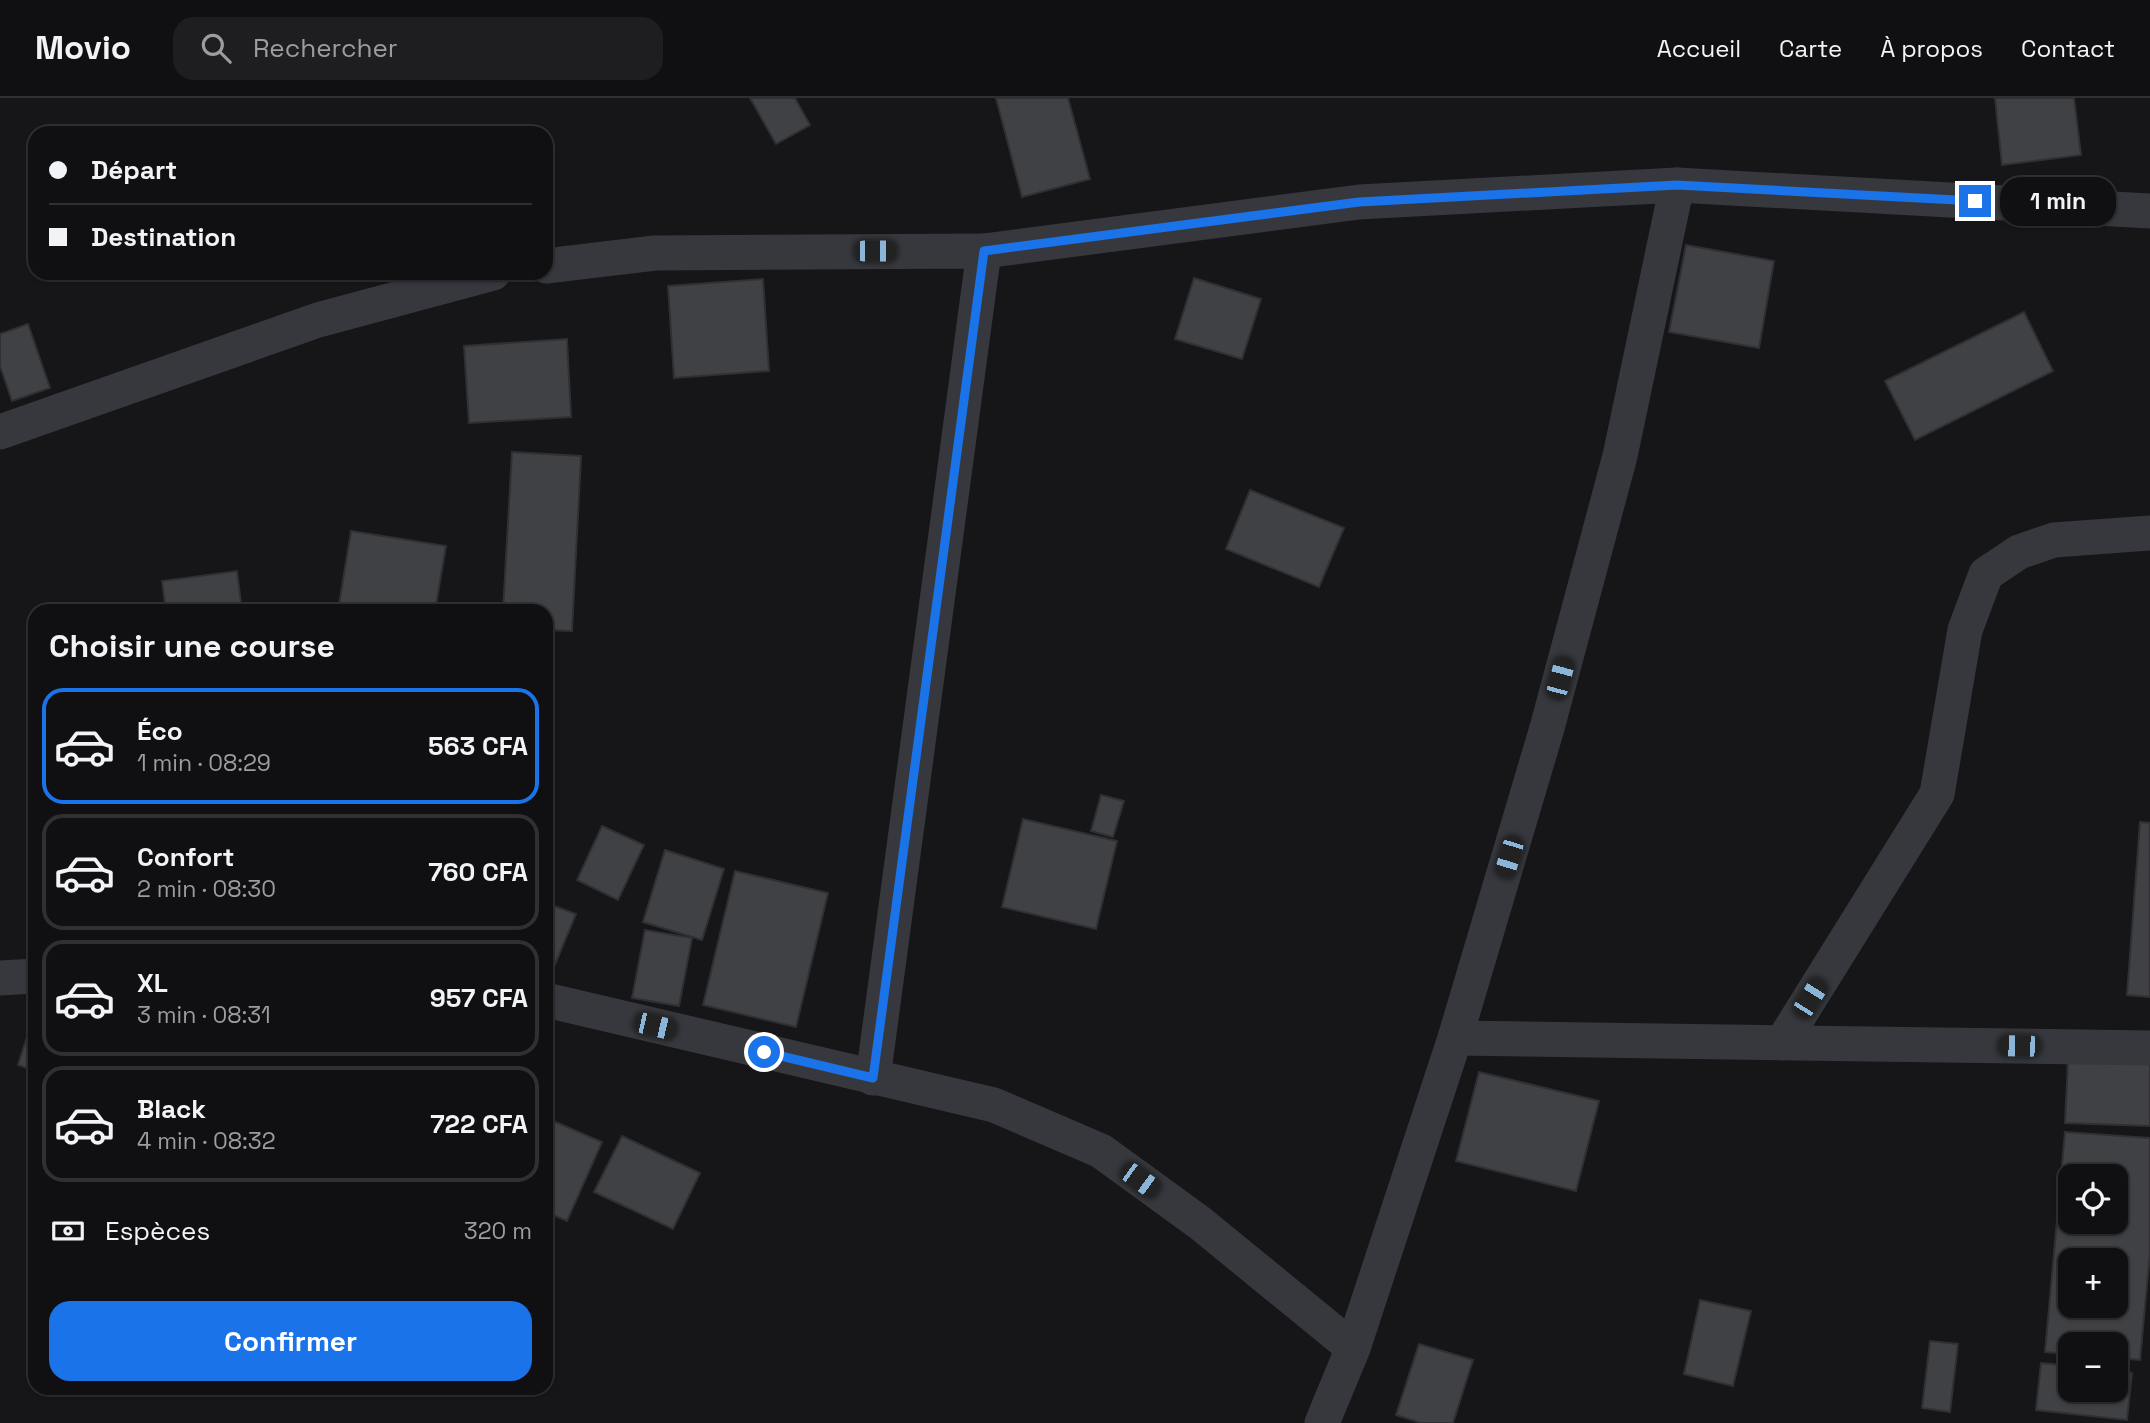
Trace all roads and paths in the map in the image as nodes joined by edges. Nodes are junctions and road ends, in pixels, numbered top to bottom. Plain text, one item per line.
1 (1677, 185) junction
2 (2150, 211) edge
3 (984, 251) junction
4 (553, 265) edge
5 (467, 280) edge
6 (0, 432) edge
7 (2150, 533) edge
8 (28, 976) edge
9 (0, 978) edge
10 (553, 1002) edge
11 (1455, 1038) junction
12 (1782, 1043) junction
13 (2150, 1048) edge
14 (873, 1078) junction
15 (1353, 1348) junction
16 (1322, 1423) edge

1 - 2 street
1 - 3 street
1 - 11 street
3 - 4 street
3 - 14 street
5 - 6 street
7 - 12 street
8 - 9 street
10 - 14 street
11 - 12 street
11 - 15 street
12 - 13 street
14 - 15 street
15 - 16 street

